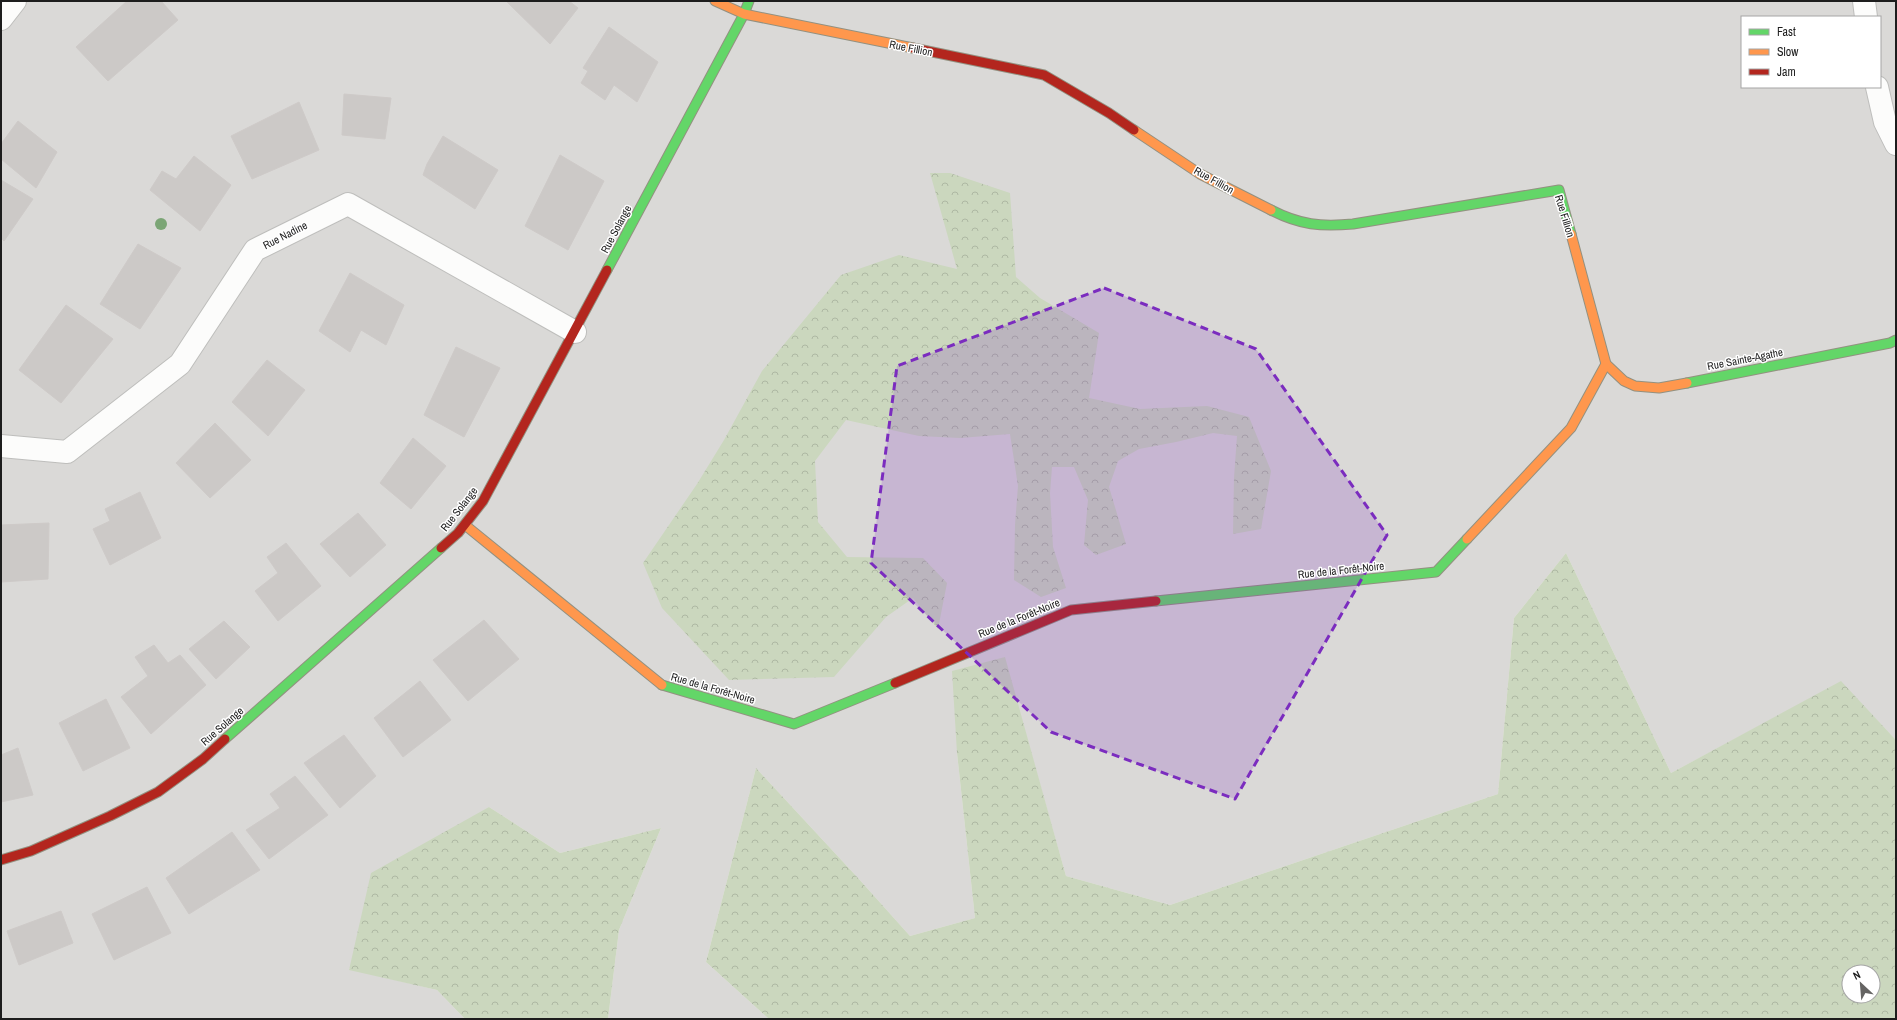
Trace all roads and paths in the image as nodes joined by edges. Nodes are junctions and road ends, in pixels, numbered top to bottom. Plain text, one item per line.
1 (15, 1) edge
2 (715, 1) edge
3 (749, 1) edge
4 (1864, 1) edge
5 (744, 14) junction
6 (1866, 16) edge
7 (1, 18) edge
8 (1877, 88) edge
9 (1896, 144) edge
10 (575, 332) junction
11 (1896, 340) edge
12 (1606, 364) junction
13 (1, 446) edge
14 (465, 525) junction
15 (1, 860) edge

1 - 7 street
2 - 5 street, Rue Fillion
3 - 5 street, Rue Solange
4 - 6 street
5 - 10 street, Rue Solange
5 - 12 street, Rue Fillion
8 - 9 street
10 - 13 street, Rue Nadine
10 - 14 street, Rue Solange
11 - 12 street, Rue Sainte-Agathe
12 - 14 street, Rue de la Forêt-Noire
14 - 15 street, Rue Solange

